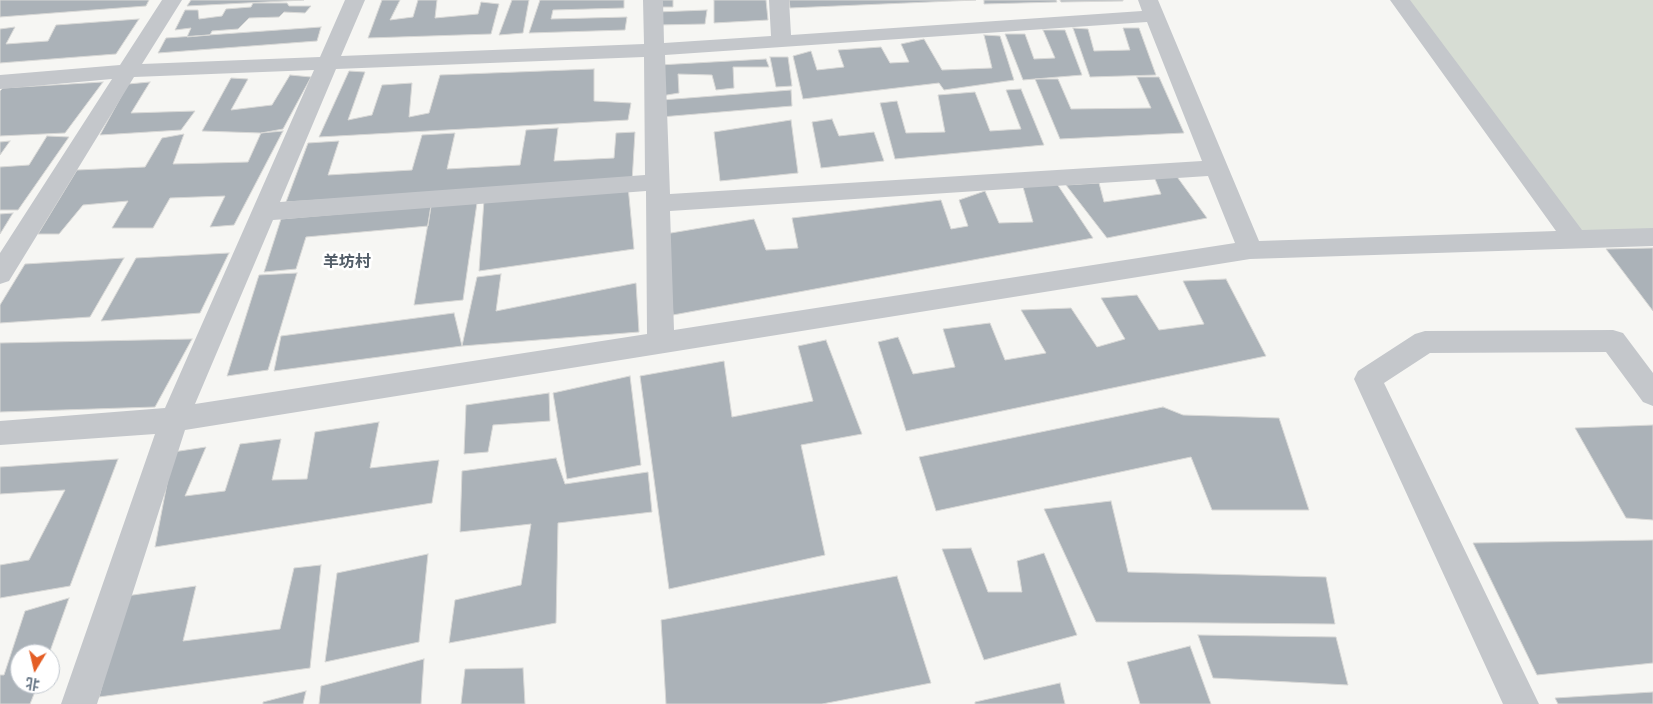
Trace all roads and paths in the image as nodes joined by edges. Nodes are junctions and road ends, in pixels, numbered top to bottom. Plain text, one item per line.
1 (172, 0) edge
2 (355, 0) edge
3 (652, 0) edge
4 (779, 0) edge
5 (1400, 0) edge
6 (1151, 8) edge
7 (781, 42) junction
8 (654, 50) junction
9 (327, 63) junction
10 (128, 71) junction
11 (0, 82) edge
12 (1216, 168) junction
13 (657, 192) junction
14 (263, 212) junction
15 (1653, 237) edge
16 (1576, 240) junction
17 (1250, 250) junction
18 (0, 274) edge
19 (661, 342) junction
20 (1653, 394) edge
21 (174, 420) junction
22 (0, 433) edge
23 (79, 704) edge
24 (1521, 704) edge

1 - 10 street
2 - 9 street
3 - 8 street
4 - 7 street
5 - 16 street
6 - 7 street
6 - 12 street
7 - 8 street
8 - 9 street
8 - 13 street
9 - 10 street
9 - 14 street
10 - 11 street
10 - 18 street
12 - 13 street
12 - 17 street
13 - 14 street
13 - 19 street
14 - 21 street
15 - 16 street
16 - 17 street
17 - 19 street
19 - 21 street
20 - 24 street
21 - 22 street
21 - 23 street

